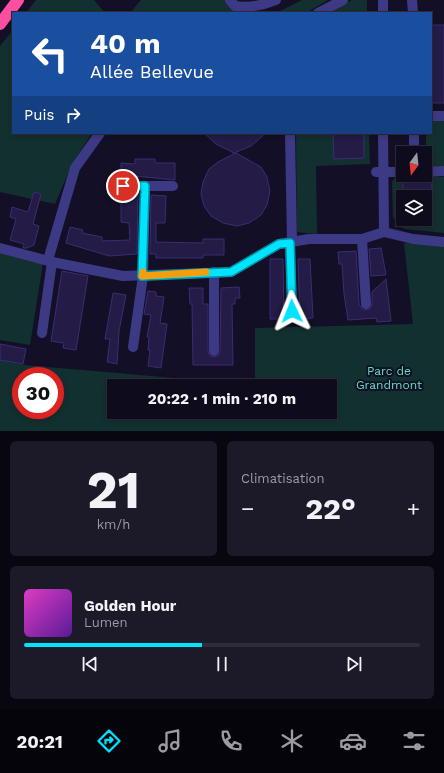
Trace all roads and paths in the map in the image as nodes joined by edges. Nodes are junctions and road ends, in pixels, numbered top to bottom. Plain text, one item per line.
1 (18, 0) edge
2 (230, 0) edge
3 (276, 0) edge
4 (343, 0) edge
5 (383, 0) edge
6 (412, 0) edge
7 (320, 12) edge
8 (383, 12) edge
9 (413, 12) edge
10 (0, 24) edge
11 (432, 116) edge
12 (444, 116) edge
13 (99, 134) edge
14 (290, 134) edge
15 (383, 134) edge
16 (414, 134) edge
17 (414, 146) edge
18 (444, 171) edge
19 (380, 172) junction
20 (396, 172) edge
21 (432, 172) edge
22 (123, 186) dead end
23 (145, 186) junction
24 (173, 186) dead end
25 (384, 232) junction
26 (362, 239) junction
27 (291, 242) junction
28 (444, 242) edge
29 (0, 248) edge
30 (50, 261) junction
31 (214, 272) junction
32 (142, 276) junction
33 (366, 304) dead end
34 (292, 311) dead end
35 (42, 333) dead end
36 (133, 347) dead end
37 (214, 351) dead end

1 - 10 highway
2 - 3 street
4 - 7 street
5 - 8 street
6 - 9 street
11 - 12 street
13 - 30 street
14 - 27 street
15 - 19 street
16 - 17 street
18 - 21 street
19 - 20 street
19 - 25 street
22 - 23 street
23 - 24 street
23 - 32 street
25 - 26 street
25 - 28 street
26 - 27 street
26 - 33 street
27 - 31 street
27 - 34 street
29 - 30 street
30 - 32 street
30 - 35 street
31 - 32 street
31 - 37 street
32 - 36 street

